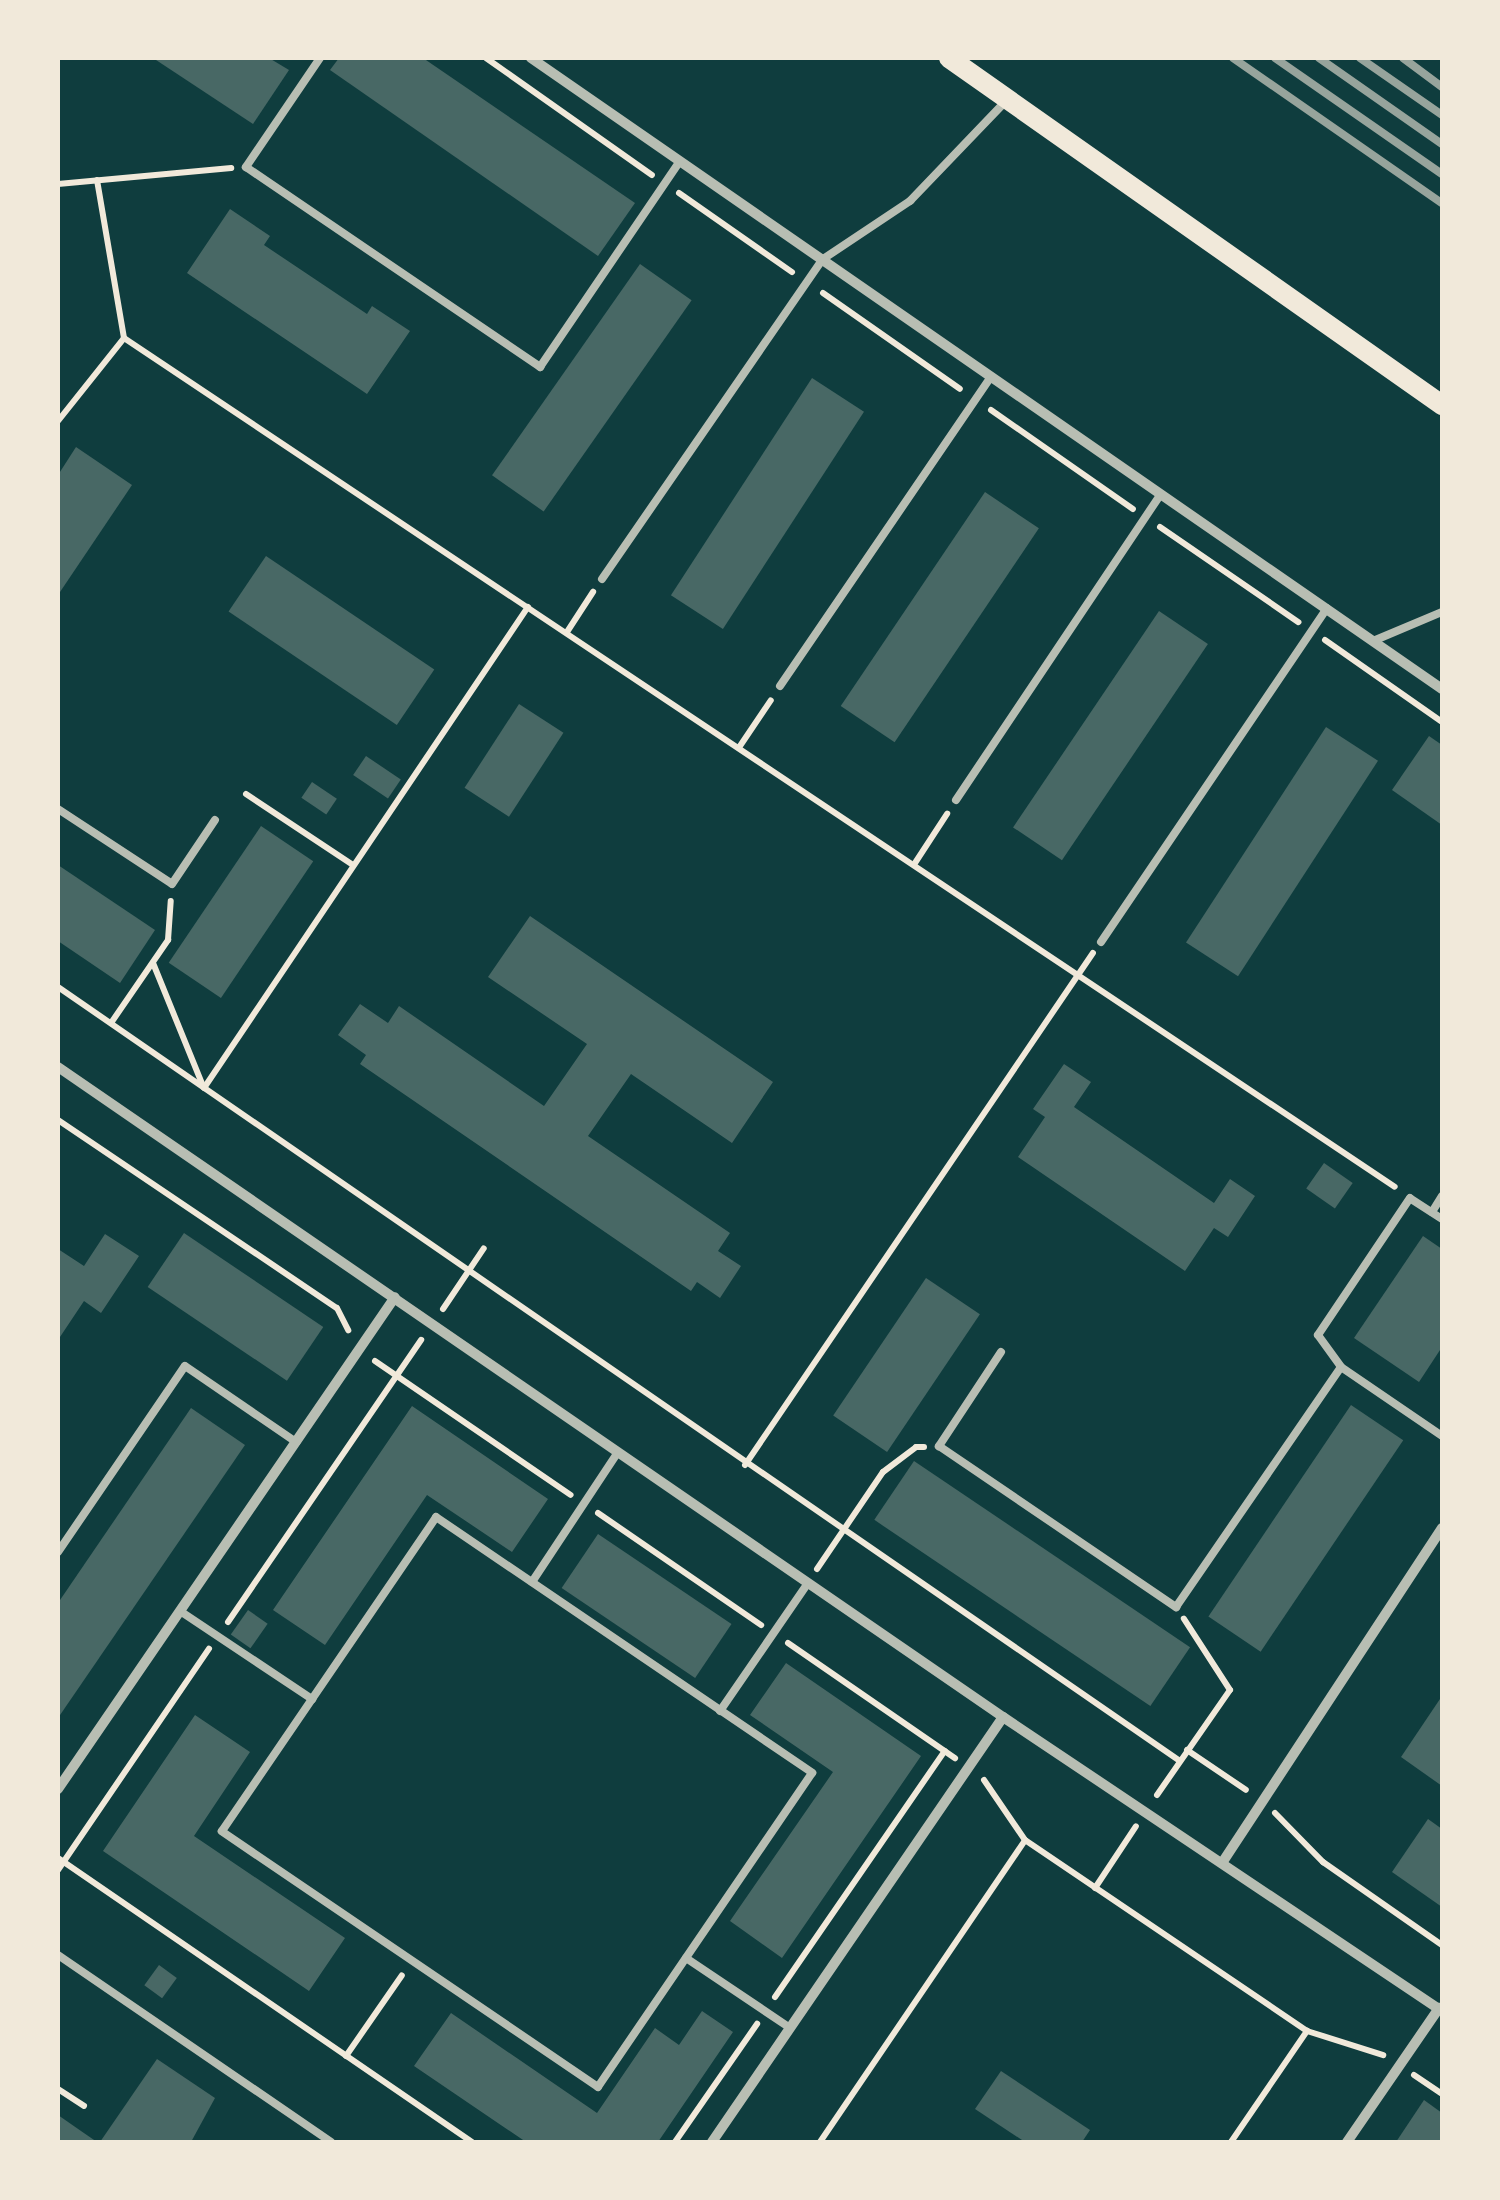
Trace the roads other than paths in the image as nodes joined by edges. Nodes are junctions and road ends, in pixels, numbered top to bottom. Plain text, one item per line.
1 (318, 58) edge
2 (531, 58) edge
3 (950, 58) edge
4 (1008, 98) junction
5 (680, 160) junction
6 (823, 260) junction
7 (991, 377) junction
8 (1442, 405) edge
9 (1162, 494) junction
10 (602, 579) road end
11 (1327, 608) junction
12 (1442, 612) edge
13 (1373, 641) junction
14 (780, 686) road end
15 (1442, 689) edge
16 (956, 800) road end
17 (58, 808) edge
18 (215, 820) dead end
19 (1101, 942) dead end
20 (58, 1066) edge
21 (1442, 1196) edge
22 (1432, 1212) junction
23 (1442, 1219) edge
24 (395, 1298) junction
25 (1001, 1352) dead end
26 (1341, 1367) junction
27 (1442, 1436) edge
28 (296, 1442) junction
29 (618, 1452) junction
30 (1442, 1528) edge
31 (58, 1552) edge
32 (532, 1582) junction
33 (808, 1583) junction
34 (180, 1611) junction
35 (312, 1699) junction
36 (720, 1710) junction
37 (1003, 1717) junction
38 (58, 1789) edge
39 (1222, 1863) junction
40 (58, 1955) edge
41 (686, 1958) junction
42 (1441, 2010) edge
43 (790, 2028) junction
44 (332, 2142) edge
45 (712, 2142) edge
46 (1347, 2142) edge

1 - 5 lane
2 - 5 street
3 - 4 main road
4 - 6 lane
4 - 8 main road
5 - 6 street
6 - 7 street
6 - 10 lane
7 - 9 street
7 - 14 lane
9 - 11 street
9 - 16 lane
11 - 13 street
11 - 19 lane
12 - 13 lane
13 - 15 street
17 - 18 lane
20 - 24 street
21 - 22 lane
22 - 23 lane
22 - 26 lane
24 - 28 street
24 - 29 street
25 - 26 lane
26 - 27 lane
28 - 31 lane
28 - 34 street
29 - 32 lane
29 - 33 street
30 - 39 street
32 - 35 lane
32 - 36 lane
33 - 36 lane
33 - 37 street
34 - 35 lane
34 - 38 street
35 - 41 lane
36 - 41 lane
37 - 39 street
37 - 43 street
39 - 42 street
40 - 44 lane
41 - 43 lane
42 - 46 street
43 - 45 street

